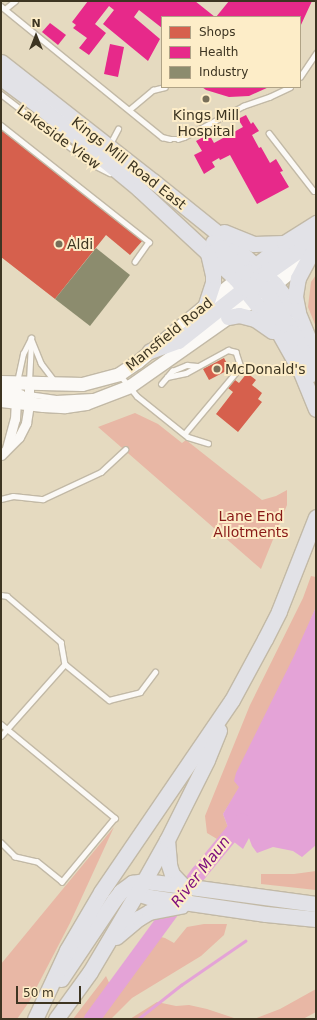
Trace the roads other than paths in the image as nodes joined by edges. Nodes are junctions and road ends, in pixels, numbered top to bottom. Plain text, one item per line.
1 (15, 1) edge
2 (1, 6) edge
3 (5, 9) junction
4 (316, 53) edge
5 (1, 62) edge
6 (301, 76) edge
7 (1, 78) edge
8 (161, 88) edge
9 (288, 88) edge
10 (1, 94) edge
11 (130, 110) junction
12 (1, 125) edge
13 (118, 129) dead end
14 (269, 133) dead end
15 (108, 147) junction
16 (154, 181) junction
17 (140, 189) junction
18 (316, 190) edge
19 (316, 224) edge
20 (207, 225) junction
21 (316, 238) edge
22 (284, 243) junction
23 (208, 253) junction
24 (313, 253) edge
25 (135, 262) dead end
26 (255, 282) junction
27 (206, 304) junction
28 (298, 313) junction
29 (228, 317) junction
30 (31, 338) junction
31 (283, 339) junction
32 (150, 351) junction
33 (316, 356) edge
34 (119, 374) junction
35 (1, 382) edge
36 (57, 384) junction
37 (161, 384) dead end
38 (130, 386) junction
39 (1, 391) edge
40 (22, 393) junction
41 (1, 400) edge
42 (314, 404) edge
43 (185, 434) junction
44 (208, 443) dead end
45 (125, 450) dead end
46 (4, 453) edge
47 (1, 499) edge
48 (316, 517) edge
49 (1, 595) edge
50 (65, 664) junction
51 (155, 672) dead end
52 (232, 700) junction
53 (1, 724) edge
54 (8, 729) junction
55 (1, 736) edge
56 (166, 840) junction
57 (1, 843) edge
58 (128, 855) junction
59 (179, 884) junction
60 (136, 886) junction
61 (316, 904) edge
62 (161, 905) junction
63 (316, 919) edge
64 (105, 947) junction
65 (42, 1004) junction
66 (35, 1019) edge
67 (56, 1019) edge

1 - 3 lane
2 - 3 lane
3 - 11 lane
4 - 6 lane
5 - 15 highway, Kings Mill Road East
7 - 17 highway, Kings Mill Road East
8 - 11 lane
9 - 11 lane
10 - 17 lane, Lakeside View
12 - 25 lane
13 - 15 lane
14 - 18 lane
15 - 16 highway, Kings Mill Road East
16 - 20 highway, Kings Mill Road East
16 - 26 highway
17 - 23 highway, Kings Mill Road East
19 - 22 highway, Mansfield Road
20 - 22 highway
20 - 26 highway, Kings Mill Road East
21 - 26 highway
22 - 26 highway, Mansfield Road
23 - 26 highway, Kings Mill Road East
23 - 27 highway
24 - 26 main road, Mansfield Road
24 - 28 highway
26 - 27 main road, Mansfield Road
26 - 28 highway
26 - 29 main road, Mansfield Road
26 - 31 highway
26 - 32 highway
26 - 42 highway
27 - 32 main road, Mansfield Road
28 - 33 highway
29 - 31 highway
29 - 38 main road, Mansfield Road
30 - 36 lane
30 - 40 lane
30 - 40 lane
31 - 42 highway
32 - 34 main road, Mansfield Road
34 - 36 main road, Mansfield Road
34 - 38 lane
35 - 40 main road, Mansfield Road
36 - 40 main road, Mansfield Road
37 - 43 lane
38 - 40 main road, Mansfield Road
38 - 43 lane
39 - 40 street
40 - 41 main road, Mansfield Road
40 - 46 street
40 - 46 street
43 - 44 lane
45 - 47 lane
48 - 52 highway
49 - 50 lane
50 - 51 lane
50 - 54 lane
52 - 56 highway
52 - 58 highway
53 - 54 lane
54 - 55 lane
54 - 57 lane
56 - 59 highway
56 - 60 highway
58 - 60 highway
58 - 65 highway
59 - 60 highway
59 - 61 highway
60 - 62 highway
60 - 64 highway
60 - 65 highway
62 - 63 highway
62 - 64 highway
64 - 67 highway
65 - 66 highway

